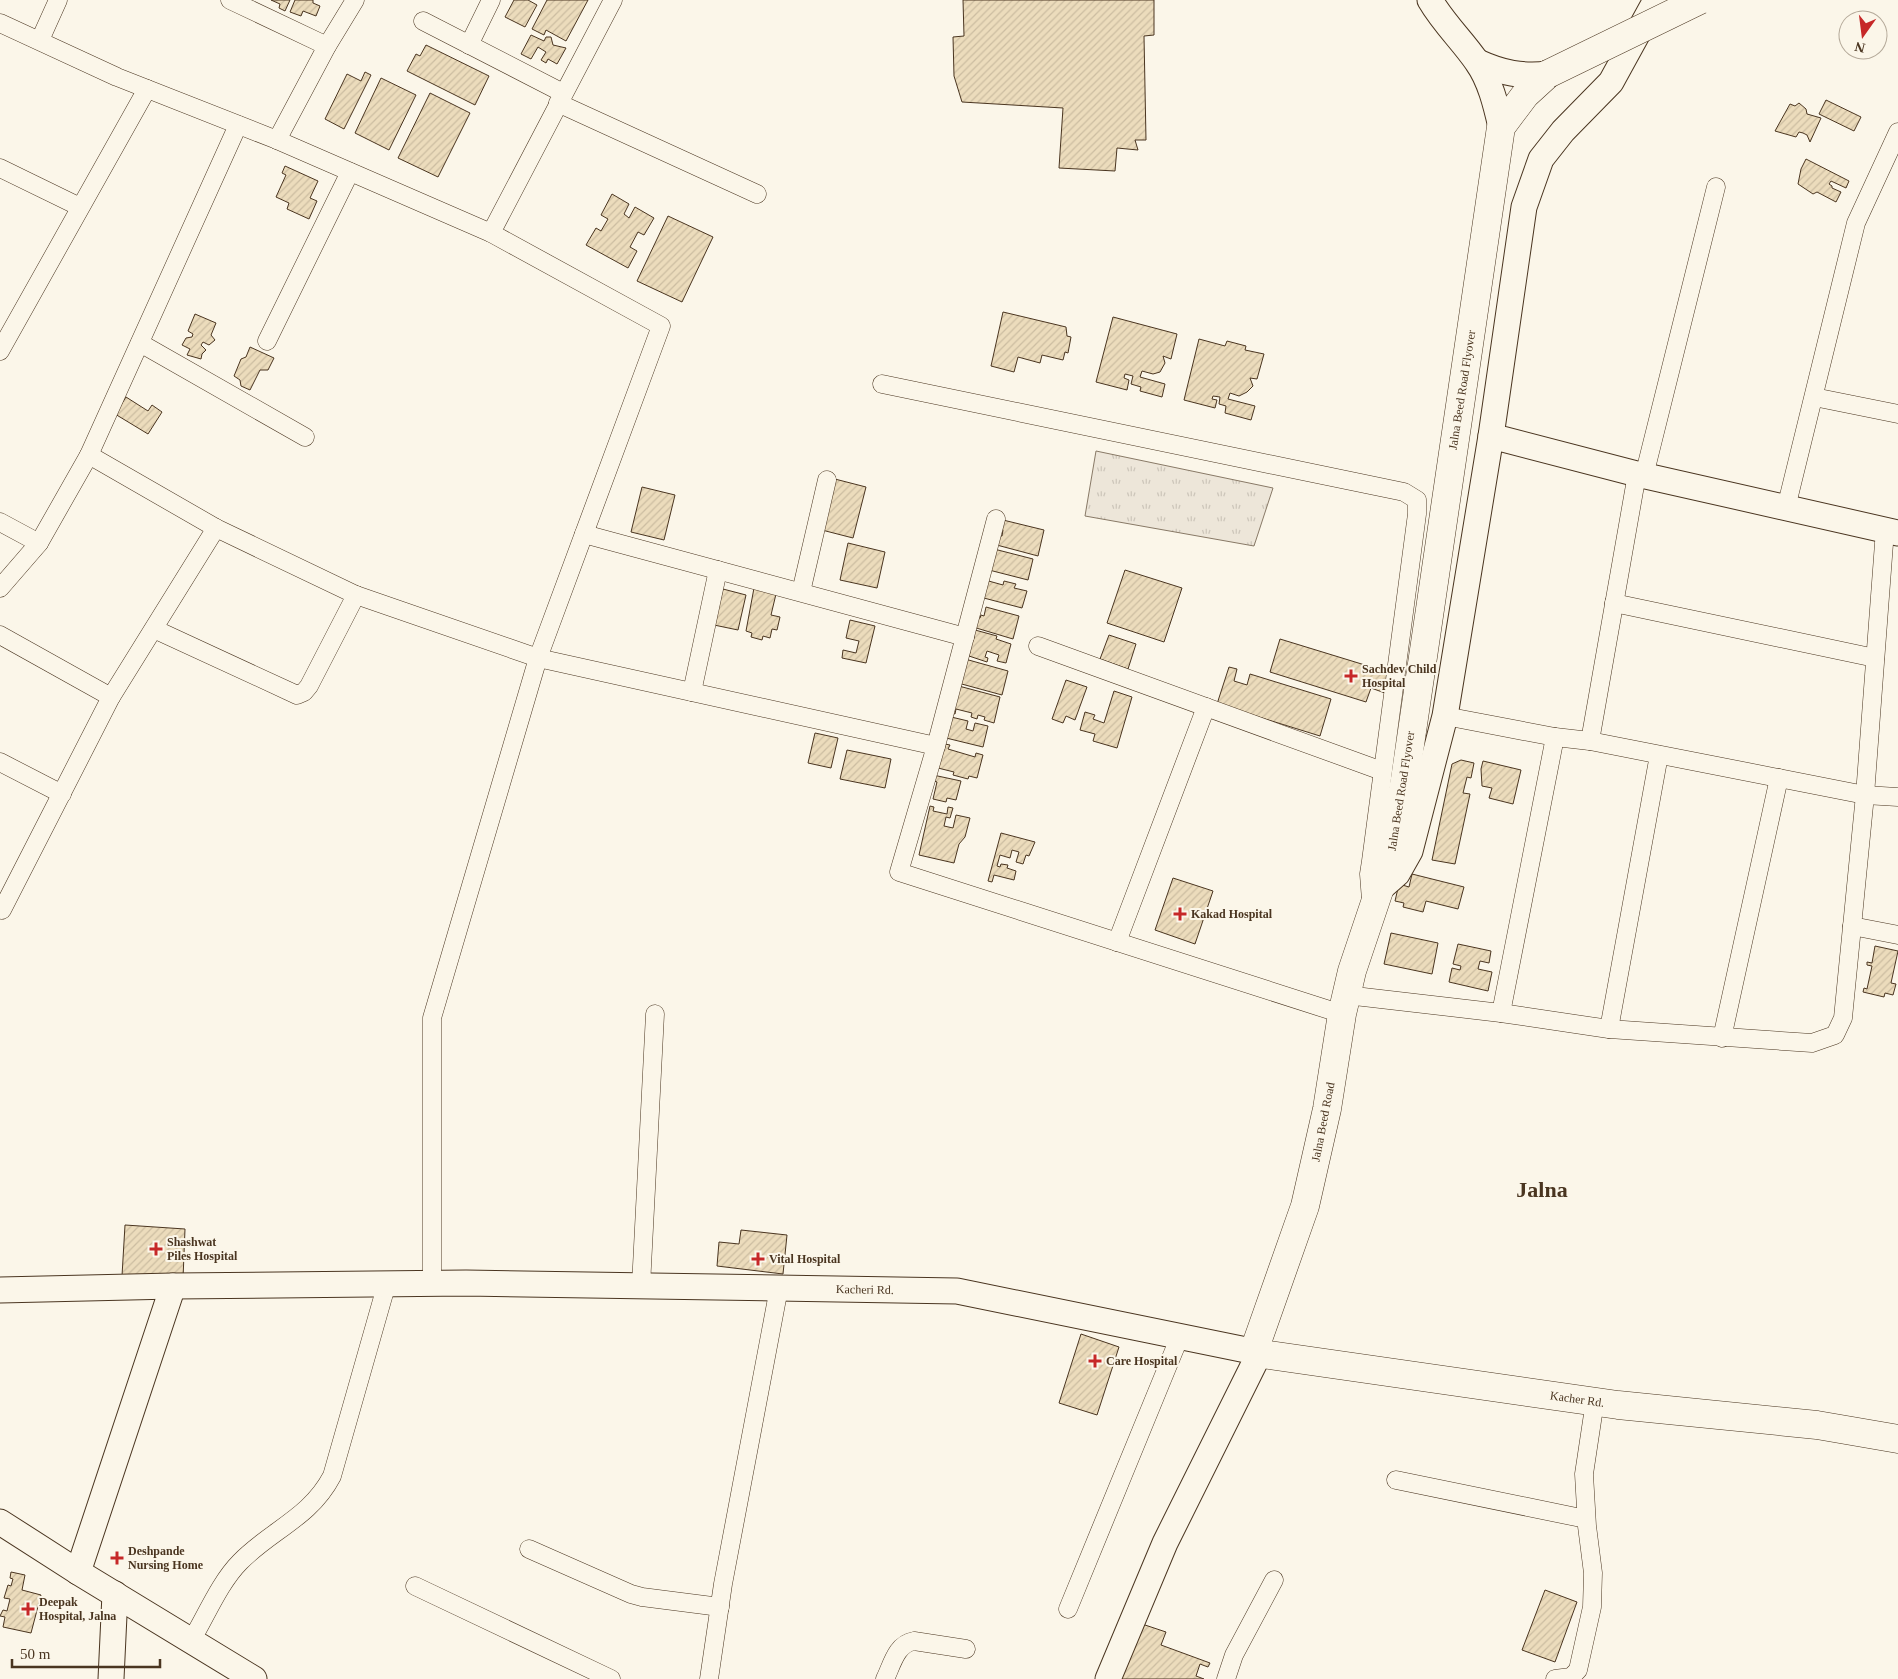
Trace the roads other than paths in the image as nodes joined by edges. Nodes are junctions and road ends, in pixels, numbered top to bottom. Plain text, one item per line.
1 (58, 0) edge
2 (230, 0) edge
3 (355, 0) edge
4 (492, 0) edge
5 (613, 0) edge
6 (1430, 0) edge
7 (1656, 0) edge
8 (1700, 0) edge
9 (423, 21) dead end
10 (0, 22) edge
11 (40, 40) junction
12 (469, 45) junction
13 (327, 46) junction
14 (1478, 62) junction
15 (1548, 74) junction
16 (147, 89) junction
17 (561, 98) junction
18 (238, 126) junction
19 (1501, 127) junction
20 (1897, 138) edge
21 (276, 140) junction
22 (0, 168) edge
23 (350, 172) junction
24 (1716, 187) dead end
25 (757, 194) dead end
26 (80, 207) junction
27 (491, 233) junction
28 (267, 341) dead end
29 (140, 342) junction
30 (0, 350) edge
31 (882, 384) dead end
32 (1814, 397) junction
33 (1898, 414) edge
34 (1491, 436) junction
35 (305, 437) dead end
36 (89, 455) junction
37 (1641, 475) junction
38 (827, 480) dead end
39 (1786, 508) junction
40 (996, 519) dead end
41 (0, 522) edge
42 (216, 528) junction
43 (1891, 531) edge
44 (584, 534) junction
45 (39, 543) junction
46 (718, 570) junction
47 (0, 588) edge
48 (800, 592) junction
49 (356, 595) junction
50 (1614, 603) junction
51 (154, 629) junction
52 (0, 635) edge
53 (965, 637) junction
54 (1038, 646) dead end
55 (538, 658) junction
56 (1875, 658) junction
57 (692, 692) junction
58 (110, 697) junction
59 (1206, 707) junction
60 (1445, 716) junction
61 (1555, 738) junction
62 (1590, 741) junction
63 (936, 746) junction
64 (1659, 755) junction
65 (0, 762) edge
66 (1382, 771) junction
67 (1779, 778) junction
68 (62, 794) junction
69 (1865, 795) junction
70 (1898, 797) edge
71 (1376, 900) junction
72 (0, 911) edge
73 (1852, 926) junction
74 (1898, 935) edge
75 (1117, 942) junction
76 (1344, 1004) junction
77 (1502, 1012) junction
78 (655, 1014) dead end
79 (1609, 1029) junction
80 (1722, 1038) junction
81 (387, 1283) junction
82 (432, 1283) junction
83 (172, 1286) junction
84 (641, 1286) junction
85 (779, 1288) junction
86 (0, 1290) edge
87 (1180, 1336) junction
88 (1258, 1353) junction
89 (1595, 1401) junction
90 (1898, 1439) edge
91 (1396, 1480) dead end
92 (1586, 1519) junction
93 (0, 1522) edge
94 (529, 1548) dead end
95 (78, 1572) junction
96 (1274, 1580) dead end
97 (416, 1586) dead end
98 (115, 1594) junction
99 (720, 1608) junction
100 (1068, 1609) dead end
101 (191, 1641) junction
102 (966, 1649) dead end
103 (111, 1679) edge
104 (254, 1679) edge
105 (611, 1679) edge
106 (709, 1679) edge
107 (886, 1679) edge
108 (1108, 1679) edge
109 (1226, 1679) edge
110 (1555, 1679) edge

1 - 11 street
2 - 13 street
3 - 13 street
4 - 12 street
5 - 17 street
6 - 14 street
7 - 34 street
8 - 15 main road, Jalna Beed Road Flyover, bridge
9 - 12 street
10 - 11 street
11 - 16 street
12 - 17 street
13 - 21 street
14 - 15 street
14 - 19 street
15 - 19 main road, Jalna Beed Road Flyover
16 - 18 street
16 - 26 street
17 - 25 street
17 - 27 street
18 - 21 street
18 - 29 street
19 - 71 main road, Jalna Beed Road Flyover
20 - 32 street
21 - 23 street
22 - 26 street
23 - 27 street
23 - 28 street
24 - 37 street
26 - 30 street
27 - 44 street
29 - 35 street
29 - 36 street
31 - 66 street
32 - 33 street
32 - 39 street
34 - 37 street
34 - 60 street
36 - 42 street
36 - 45 street
37 - 39 street
37 - 50 street
38 - 48 street
39 - 43 street
40 - 53 street
41 - 45 street
42 - 49 street
42 - 51 street
43 - 56 street
44 - 46 street
44 - 55 street
45 - 47 street
46 - 48 street
46 - 57 street
48 - 53 street
49 - 51 street
49 - 55 street
50 - 56 street
50 - 62 street
51 - 58 street
52 - 58 street
53 - 63 street
54 - 59 street
55 - 57 street
55 - 82 street
56 - 69 street
57 - 63 street
58 - 68 street
59 - 66 street
59 - 75 street
60 - 61 street
60 - 71 street
61 - 62 street
61 - 77 street
62 - 64 street
63 - 75 street
64 - 67 street
64 - 79 street
65 - 68 street
66 - 71 street
67 - 69 street
67 - 80 street
68 - 72 street
69 - 70 street
69 - 73 street
71 - 76 main road, Jalna Beed Road
73 - 74 street
73 - 80 street
75 - 76 street
76 - 77 street
76 - 88 main road, Jalna Beed Road
77 - 79 street
78 - 84 street
79 - 80 street
81 - 82 street, Kacheri Rd.
81 - 83 street, Kacheri Rd.
81 - 101 street
82 - 84 street, Kacheri Rd.
83 - 86 street, Kacheri Rd.
83 - 95 street
84 - 85 street, Kacheri Rd.
85 - 87 street, Kacheri Rd.
85 - 99 street
87 - 88 street, Kacheri Rd.
87 - 100 street
88 - 89 main road, Kacher Rd.
88 - 108 street
89 - 90 main road, Kacher Rd.
89 - 92 street
91 - 92 street
92 - 110 street
93 - 95 street
94 - 99 street
95 - 98 street
96 - 109 street
97 - 105 street
98 - 101 street
98 - 103 street
99 - 106 street
101 - 104 street
102 - 107 street

